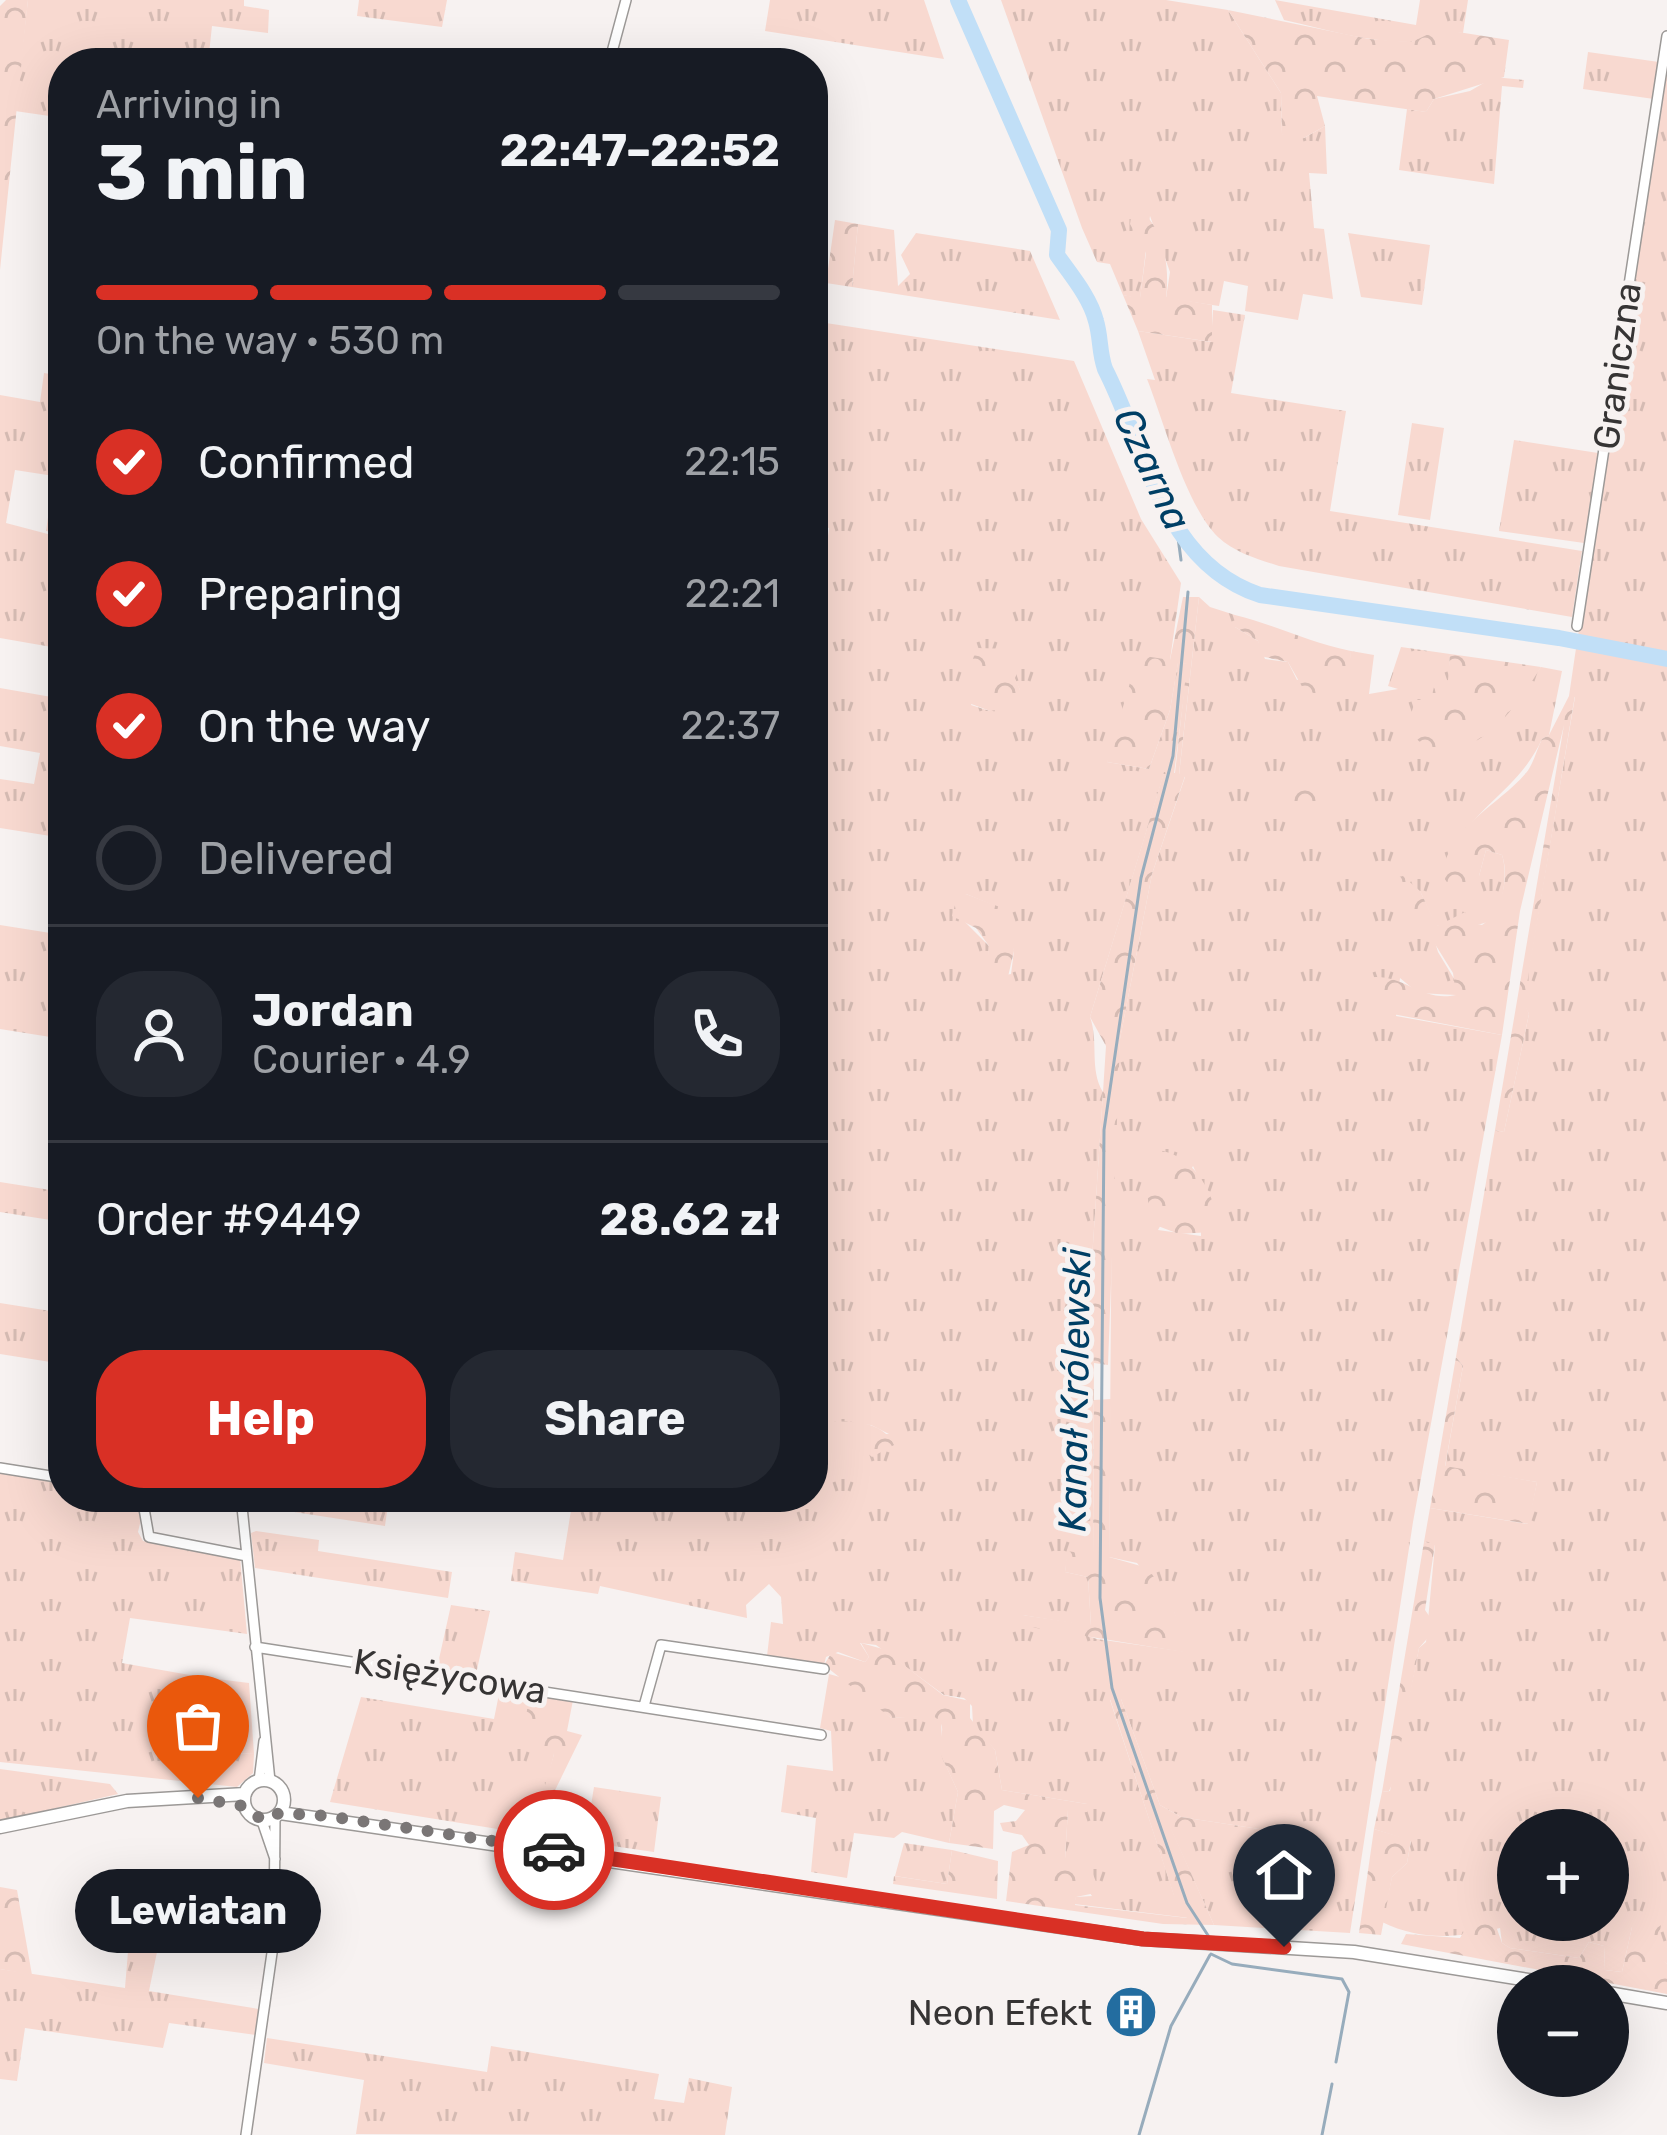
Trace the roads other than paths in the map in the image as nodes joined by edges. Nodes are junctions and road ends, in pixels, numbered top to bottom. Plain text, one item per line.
1 (626, 0) edge
2 (1667, 36) edge
3 (613, 48) edge
4 (1577, 626) dead end
5 (0, 1468) edge
6 (48, 1476) edge
7 (145, 1512) edge
8 (243, 1512) edge
9 (247, 1556) junction
10 (255, 1647) junction
11 (824, 1669) dead end
12 (644, 1706) junction
13 (821, 1735) dead end
14 (265, 1781) junction
15 (245, 1800) junction
16 (276, 1812) junction
17 (0, 1827) edge
18 (1497, 1975) edge
19 (1629, 1997) edge
20 (1667, 2003) edge
21 (246, 2135) edge

1 - 3 street
2 - 4 street, Graniczna
5 - 6 street
7 - 9 street
8 - 9 street
9 - 10 street
10 - 12 street, Księżycowa
10 - 14 street
11 - 12 street
12 - 13 street, Księżycowa
14 - 15 main road
14 - 16 main road
15 - 16 main road
15 - 17 main road
16 - 18 main road
16 - 21 street
19 - 20 main road

